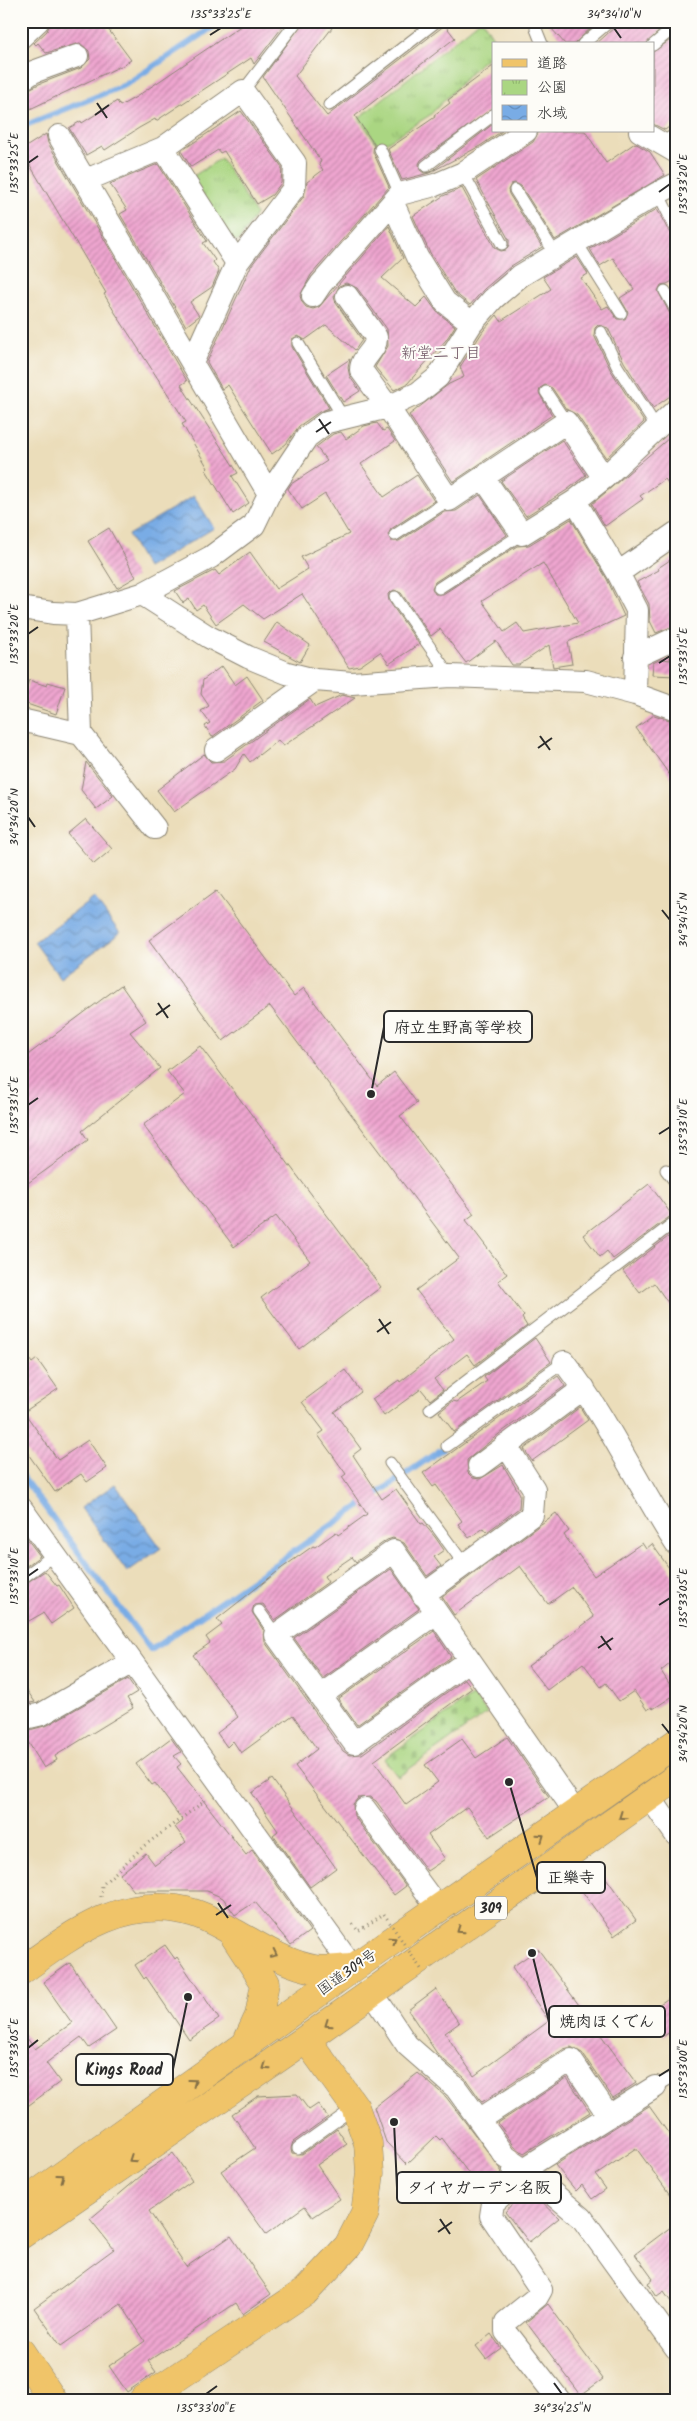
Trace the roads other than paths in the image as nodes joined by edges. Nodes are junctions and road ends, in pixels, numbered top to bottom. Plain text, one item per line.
1 (38, 21) edge
2 (297, 21) edge
3 (437, 21) edge
4 (610, 21) edge
5 (676, 26) edge
6 (536, 29) dead end
7 (21, 37) edge
8 (541, 42) edge
9 (585, 42) edge
10 (654, 44) edge
11 (77, 56) dead end
12 (25, 71) edge
13 (243, 91) junction
14 (328, 105) dead end
15 (492, 116) edge
16 (524, 132) edge
17 (643, 132) edge
18 (59, 136) dead end
19 (671, 143) edge
20 (163, 148) junction
21 (380, 149) dead end
22 (426, 166) dead end
23 (463, 173) junction
24 (86, 180) junction
25 (667, 189) edge
26 (515, 190) dead end
27 (397, 198) junction
28 (676, 229) edge
29 (577, 243) junction
30 (502, 244) dead end
31 (556, 255) junction
32 (238, 263) junction
33 (665, 291) dead end
34 (313, 296) dead end
35 (347, 296) dead end
36 (676, 310) edge
37 (621, 313) dead end
38 (472, 323) junction
39 (601, 332) dead end
40 (298, 342) dead end
41 (192, 363) junction
42 (546, 392) dead end
43 (388, 407) junction
44 (676, 410) edge
45 (343, 417) junction
46 (566, 422) junction
47 (657, 428) junction
48 (483, 477) junction
49 (604, 478) junction
50 (269, 494) junction
51 (448, 500) junction
52 (575, 501) junction
53 (676, 533) edge
54 (522, 534) junction
55 (395, 535) dead end
56 (618, 573) junction
57 (439, 588) dead end
58 (142, 594) junction
59 (395, 597) dead end
60 (21, 608) edge
61 (77, 614) junction
62 (676, 638) edge
63 (634, 657) junction
64 (450, 676) junction
65 (315, 680) junction
66 (635, 694) junction
67 (676, 709) edge
68 (21, 720) edge
69 (81, 734) junction
70 (216, 750) dead end
71 (155, 828) dead end
72 (666, 1170) dead end
73 (676, 1183) edge
74 (676, 1221) edge
75 (564, 1362) joint
76 (584, 1388) junction
77 (430, 1409) dead end
78 (506, 1445) junction
79 (447, 1446) dead end
80 (390, 1462) dead end
81 (479, 1466) dead end
82 (21, 1508) edge
83 (676, 1544) edge
84 (54, 1555) junction
85 (464, 1564) junction
86 (21, 1578) edge
87 (424, 1594) junction
88 (259, 1610) dead end
89 (436, 1613) junction
90 (276, 1635) junction
91 (469, 1660) junction
92 (132, 1662) junction
93 (320, 1696) junction
94 (21, 1719) edge
95 (676, 1743) edge
96 (676, 1778) edge
97 (649, 1796) junction
98 (365, 1809) dead end
99 (576, 1813) junction
100 (676, 1835) edge
101 (438, 1908) junction
102 (231, 1931) junction
103 (353, 1968) junction
104 (21, 1972) edge
105 (372, 1992) junction
106 (306, 2039) junction
107 (244, 2046) junction
108 (676, 2075) edge
109 (655, 2087) joint
110 (355, 2107) junction
111 (609, 2116) junction
112 (479, 2120) junction
113 (298, 2148) dead end
114 (520, 2166) junction
115 (21, 2205) edge
116 (21, 2235) edge
117 (676, 2348) edge
118 (21, 2352) edge
119 (53, 2400) edge
120 (143, 2400) edge
121 (559, 2400) edge

1 - 7 street
2 - 13 lane
3 - 14 lane
4 - 9 lane
5 - 10 lane
6 - 8 lane
11 - 12 street
13 - 20 street
13 - 32 street
15 - 22 lane
16 - 23 street
17 - 19 street
18 - 24 street
20 - 24 street
20 - 32 street
21 - 27 lane
23 - 27 street
23 - 30 lane
24 - 41 street
25 - 28 lane
25 - 29 street
26 - 31 lane
27 - 34 street
27 - 38 street
29 - 31 street
29 - 37 lane
31 - 38 street
32 - 41 street
33 - 36 lane
35 - 43 street
38 - 43 street
39 - 47 lane
40 - 45 lane
41 - 50 street
42 - 46 lane
43 - 45 street
43 - 51 street
44 - 47 street
45 - 50 street
46 - 48 street
46 - 49 street
47 - 49 street
48 - 51 street
48 - 54 street
49 - 52 street
50 - 58 street
51 - 55 lane
52 - 54 street
52 - 56 street
53 - 56 street
54 - 57 lane
56 - 63 street
58 - 61 street
58 - 65 street
59 - 64 lane
60 - 61 street
61 - 69 street
62 - 63 street
63 - 66 street
64 - 65 street
64 - 66 street
65 - 70 street
66 - 67 street
68 - 69 street
69 - 71 street
72 - 73 lane
74 - 77 lane
75 - 76 street
75 - 79 lane
76 - 78 street
76 - 83 street
78 - 81 street
78 - 85 street
80 - 85 lane
82 - 84 street
84 - 86 lane
84 - 92 street
85 - 87 street
87 - 89 street
87 - 90 street
88 - 90 lane
89 - 91 street
89 - 93 street
90 - 93 street
91 - 93 street
91 - 99 street
92 - 94 street
92 - 103 street
95 - 99 main road, 国道309号 / 309
96 - 97 main road, 国道309号 / 309
97 - 100 street
97 -> 105 main road, 国道309号 / 309
98 - 101 street
101 -> 99 main road, 国道309号 / 309
103 -> 101 main road, 国道309号 / 309
102 -> 103 main road
102 - 104 main road
102 - 107 main road
103 - 107 main road, 国道309号 / 309
105 -> 106 main road, 国道309号 / 309
105 - 112 street
106 - 110 main road
106 -> 116 main road, 国道309号 / 309
115 -> 107 main road, 国道309号 / 309
108 - 109 lane
109 - 111 street
110 - 113 lane
110 - 120 main road
111 - 112 street
111 - 114 street
112 - 114 street
114 - 117 street
114 - 121 street
118 - 119 main road

